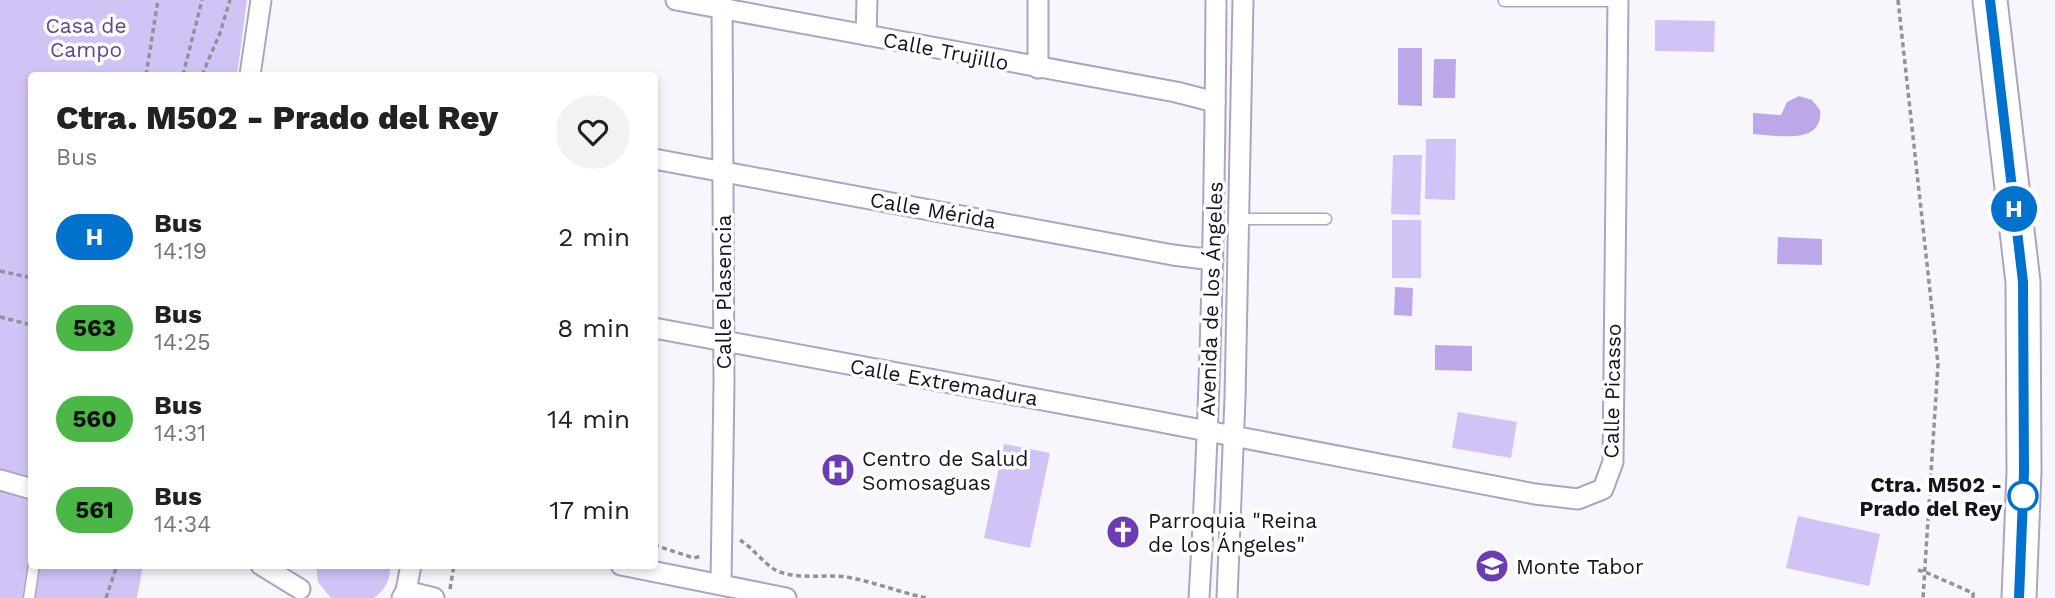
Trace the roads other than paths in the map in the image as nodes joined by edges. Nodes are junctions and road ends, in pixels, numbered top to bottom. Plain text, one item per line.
1 (261, 0) edge
2 (676, 0) edge
3 (867, 0) edge
4 (1038, 0) edge
5 (1216, 0) edge
6 (1243, 0) edge
7 (1618, 0) edge
8 (1990, 0) edge
9 (1504, 1) edge
10 (722, 4) edge
11 (866, 36) junction
12 (1038, 68) junction
13 (250, 72) edge
14 (1215, 102) junction
15 (658, 160) edge
16 (722, 172) junction
17 (1239, 219) junction
18 (1326, 219) dead end
19 (1213, 260) junction
20 (658, 329) edge
21 (723, 341) junction
22 (1208, 431) junction
23 (1234, 437) junction
24 (0, 480) edge
25 (28, 487) edge
26 (33, 569) edge
27 (267, 569) edge
28 (297, 569) edge
29 (410, 569) edge
30 (642, 569) edge
31 (722, 584) junction
32 (404, 594) edge
33 (303, 595) edge
34 (29, 598) edge
35 (434, 598) edge
36 (786, 598) edge
37 (1199, 598) edge
38 (1227, 598) edge
39 (2019, 598) edge

1 - 13 street
2 - 10 street, Calle Trujillo
3 - 11 street
4 - 12 street
5 - 14 street, Avenida de los Ángeles
6 - 17 street, Avenida de los Ángeles
7 - 9 lane
7 - 23 street, Calle Picasso
8 - 39 highway
10 - 11 street, Calle Trujillo
10 - 16 street, Calle Plasencia
11 - 12 street, Calle Trujillo
12 - 14 street, Calle Trujillo
14 - 19 street, Avenida de los Ángeles
15 - 16 street, Calle Mérida
16 - 19 street, Calle Mérida
16 - 21 street, Calle Plasencia
17 - 18 lane
17 - 23 street, Avenida de los Ángeles
19 - 22 street, Avenida de los Ángeles
20 - 21 street, Calle Extremadura
21 - 22 street, Calle Extremadura
21 - 31 street, Calle Plasencia
22 - 23 street, Calle Extremadura
22 - 37 street, Avenida de los Ángeles
23 - 38 street, Avenida de los Ángeles
24 - 25 street
26 - 34 lane
27 - 33 street
28 - 33 street
29 - 32 street
30 - 31 street
31 - 36 street
32 - 35 street

